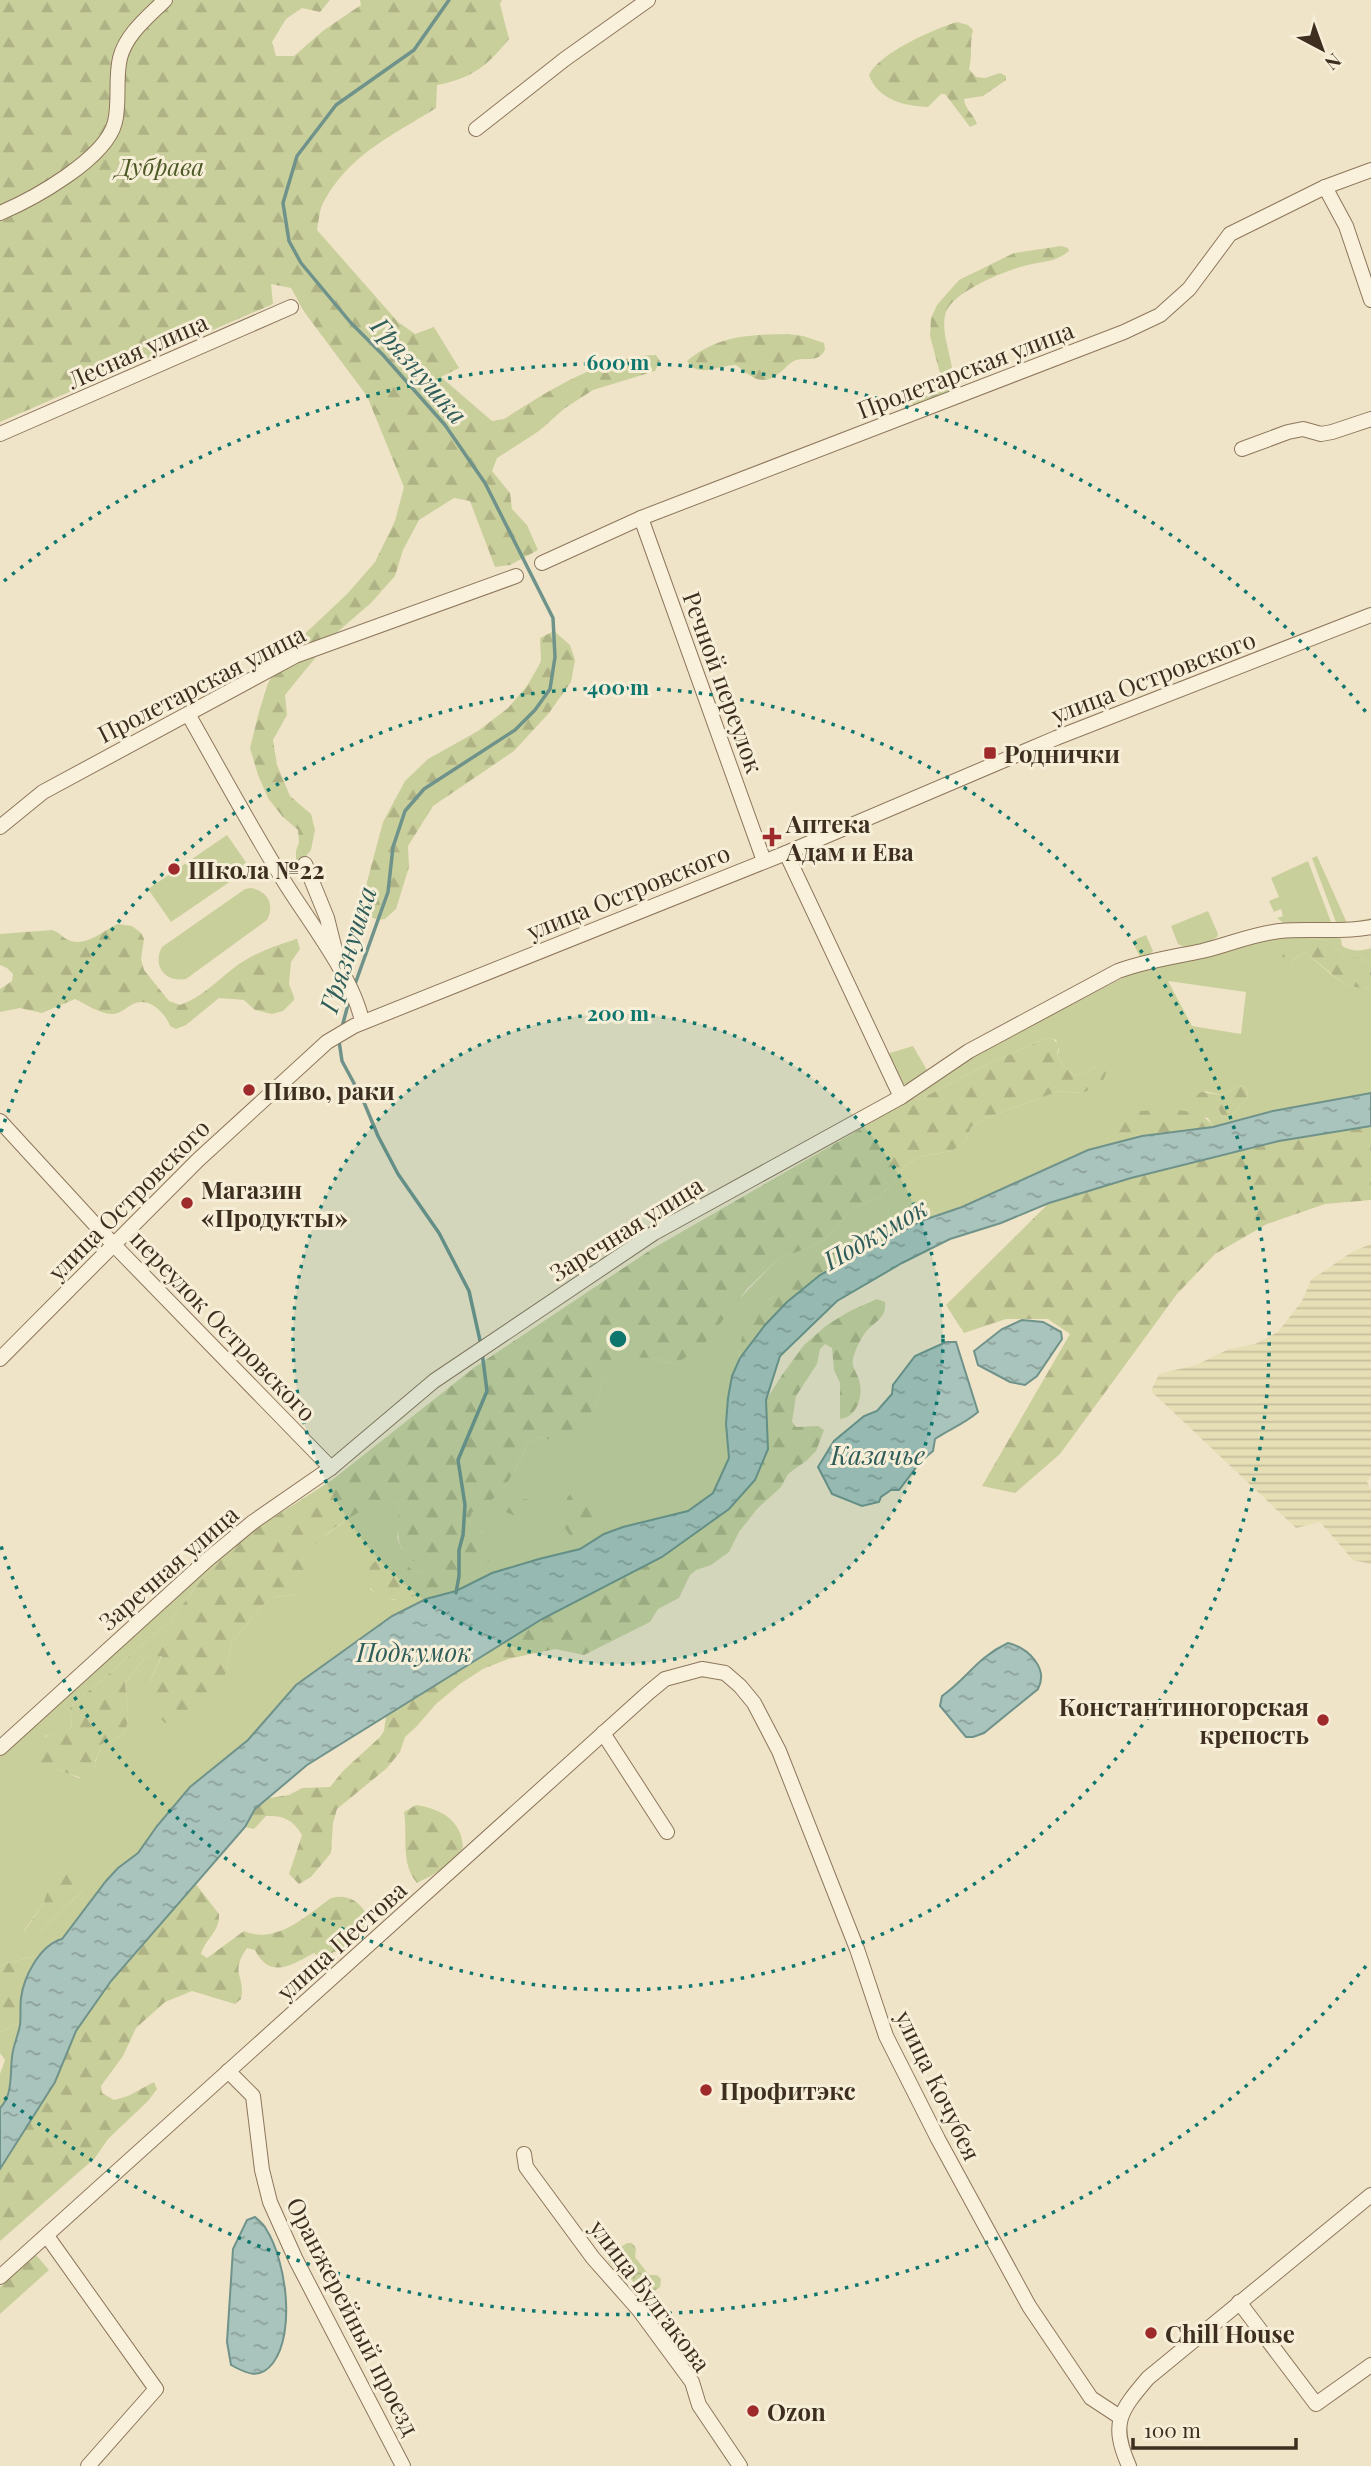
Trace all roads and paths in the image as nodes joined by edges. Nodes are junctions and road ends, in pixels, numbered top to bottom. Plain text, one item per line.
1 (165, 0) edge
2 (648, 0) edge
3 (476, 129) dead end
4 (1371, 170) edge
5 (1325, 187) junction
6 (0, 213) edge
7 (1371, 300) edge
8 (291, 307) dead end
9 (1371, 419) edge
10 (0, 434) edge
11 (1241, 449) dead end
12 (641, 518) junction
13 (542, 563) dead end
14 (516, 576) dead end
15 (1371, 615) edge
16 (188, 715) junction
17 (0, 827) edge
18 (786, 853) junction
19 (764, 861) junction
20 (305, 864) dead end
21 (1371, 927) edge
22 (341, 973) junction
23 (358, 1023) junction
24 (901, 1097) junction
25 (0, 1121) edge
26 (113, 1244) junction
27 (0, 1359) edge
28 (331, 1468) junction
29 (725, 1674) joint
30 (603, 1733) junction
31 (0, 1748) edge
32 (667, 1832) dead end
33 (228, 2071) junction
34 (524, 2154) dead end
35 (1371, 2195) edge
36 (47, 2236) junction
37 (0, 2277) edge
38 (1239, 2302) junction
39 (1371, 2365) edge
40 (1120, 2417) junction
41 (88, 2466) edge
42 (404, 2466) edge
43 (740, 2466) edge
44 (1129, 2466) edge

1 - 6 street
2 - 3 street
4 - 5 street, Пролетарская улица
5 - 7 street
5 - 12 street, Пролетарская улица
8 - 10 street, Лесная улица
9 - 11 street
12 - 13 street, Пролетарская улица
12 - 19 street, Речной переулок
14 - 16 street, Пролетарская улица
15 - 18 street, улица Островского
16 - 17 street, Пролетарская улица
16 - 22 street
18 - 19 street, улица Островского
18 - 24 street
19 - 23 street, улица Островского
20 - 22 street
21 - 24 street, Заречная улица
22 - 23 street
23 - 26 street, улица Островского
24 - 28 street, Заречная улица
25 - 26 street, переулок Островского
26 - 27 street, улица Островского
26 - 28 street, переулок Островского
28 - 31 street, Заречная улица
29 - 30 street, улица Пестова
29 - 40 street, улица Кочубея
30 - 32 street
30 - 33 street, улица Пестова
33 - 36 street, улица Пестова
33 - 42 street, Оранжерейный проезд
34 - 43 street, улица Булгакова
35 - 38 street
36 - 37 street, улица Пестова
36 - 41 street
38 - 39 street
38 - 40 street
40 - 44 street

